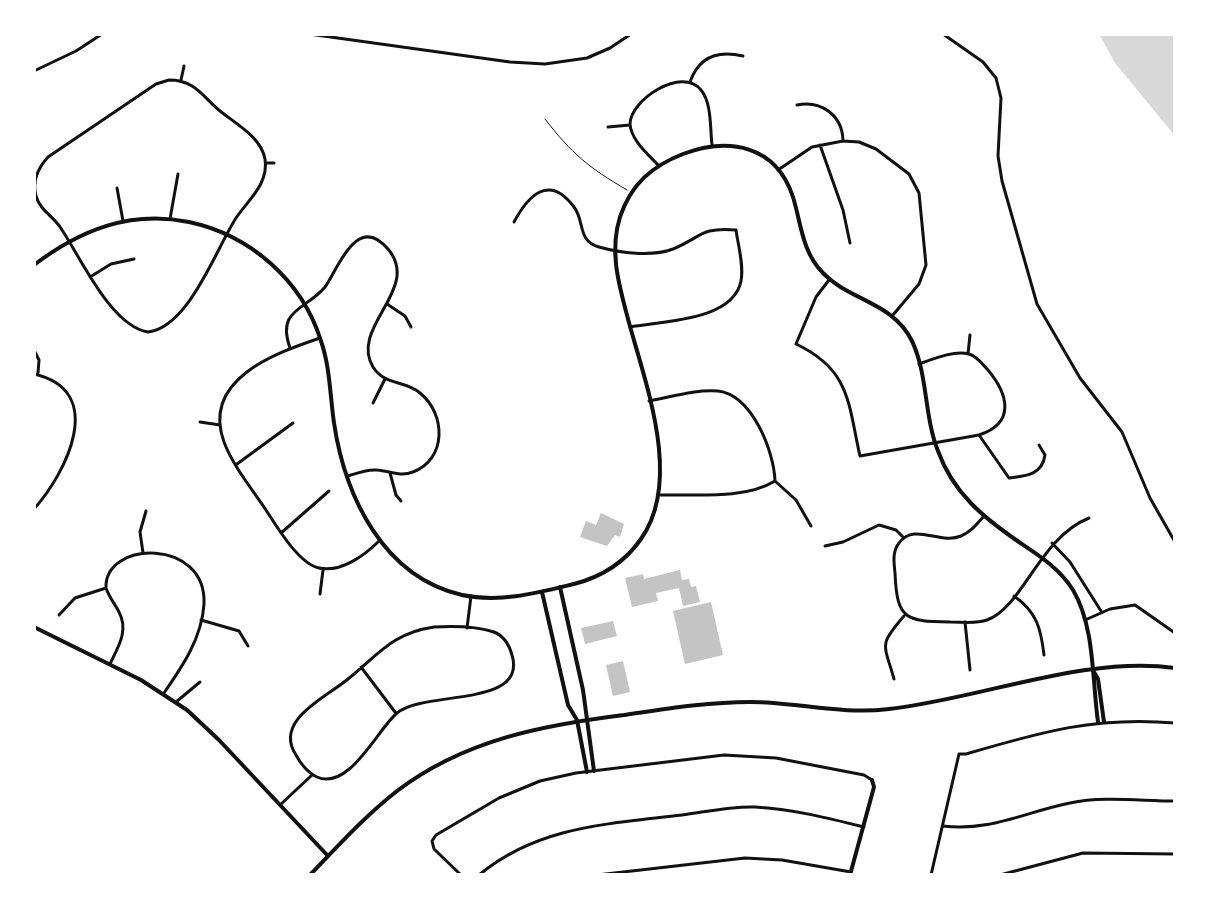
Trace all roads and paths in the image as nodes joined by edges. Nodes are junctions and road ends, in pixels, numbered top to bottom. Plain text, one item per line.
1 (102, 34) edge
2 (309, 34) edge
3 (631, 34) edge
4 (943, 34) edge
5 (743, 56) dead end
6 (184, 66) dead end
7 (34, 71) edge
8 (181, 80) junction
9 (690, 82) junction
10 (797, 105) dead end
11 (545, 119) dead end
12 (630, 125) junction
13 (608, 127) dead end
14 (843, 141) junction
15 (712, 145) junction
16 (820, 145) junction
17 (266, 163) junction
18 (274, 163) dead end
19 (658, 165) junction
20 (778, 170) junction
21 (178, 174) dead end
22 (35, 177) edge
23 (117, 188) dead end
24 (631, 192) junction
25 (170, 219) junction
26 (123, 221) junction
27 (514, 222) dead end
28 (228, 235) junction
29 (69, 241) junction
30 (850, 243) dead end
31 (615, 250) junction
32 (134, 259) dead end
33 (34, 265) edge
34 (90, 277) junction
35 (829, 280) junction
36 (304, 302) junction
37 (387, 304) junction
38 (893, 315) junction
39 (411, 327) dead end
40 (630, 327) junction
41 (970, 335) dead end
42 (320, 338) junction
43 (290, 348) junction
44 (34, 350) edge
45 (968, 354) junction
46 (919, 364) junction
47 (36, 374) edge
48 (385, 379) junction
49 (649, 401) junction
50 (373, 403) dead end
51 (200, 422) dead end
52 (293, 423) dead end
53 (221, 425) junction
54 (979, 435) junction
55 (934, 442) junction
56 (1039, 445) dead end
57 (237, 464) junction
58 (390, 473) junction
59 (348, 476) junction
60 (775, 481) junction
61 (329, 491) dead end
62 (659, 495) junction
63 (401, 501) dead end
64 (34, 509) edge
65 (146, 511) dead end
66 (984, 516) junction
67 (1089, 518) dead end
68 (811, 526) dead end
69 (281, 533) junction
70 (904, 538) junction
71 (379, 541) junction
72 (1175, 542) edge
73 (1052, 543) junction
74 (825, 546) dead end
75 (143, 554) junction
76 (1041, 557) junction
77 (323, 569) junction
78 (560, 587) junction
79 (106, 588) junction
80 (541, 591) junction
81 (320, 594) dead end
82 (471, 596) junction
83 (1014, 596) junction
84 (1102, 612) junction
85 (59, 615) dead end
86 (906, 615) junction
87 (201, 620) junction
88 (1085, 620) junction
89 (965, 622) junction
90 (34, 627) edge
91 (467, 628) junction
92 (1175, 633) edge
93 (248, 646) dead end
94 (1044, 655) dead end
95 (110, 664) junction
96 (361, 667) junction
97 (1175, 668) edge
98 (970, 670) dead end
99 (1093, 670) junction
100 (894, 679) dead end
101 (200, 682) dead end
102 (164, 693) junction
103 (176, 702) junction
104 (396, 713) junction
105 (585, 719) junction
106 (577, 720) junction
107 (1101, 722) junction
108 (1175, 723) edge
109 (594, 771) junction
110 (587, 772) junction
111 (312, 775) junction
112 (872, 780) joint
113 (1175, 801) edge
114 (280, 805) junction
115 (943, 826) junction
116 (865, 827) junction
117 (1175, 854) edge
118 (328, 856) junction
119 (850, 874) edge
120 (310, 875) edge
121 (461, 875) edge
122 (479, 875) edge
123 (597, 875) edge
124 (933, 875) edge
125 (1000, 875) edge

1 - 7 street
2 - 3 street
4 - 72 street
5 - 9 street
6 - 8 street
8 - 17 street
8 - 22 street
9 - 12 street
9 - 15 street
10 - 14 street
11 - 24 path
12 - 13 street
12 - 19 street
14 - 16 street
14 - 38 street
15 - 19 street
15 - 20 street
16 - 20 street
16 - 30 street
17 - 18 street
17 - 28 street
19 - 24 street
20 - 35 street
21 - 25 street
22 - 29 street
23 - 26 street
24 - 31 street
25 - 26 street
25 - 28 street
26 - 29 street
27 - 31 street
28 - 34 street
28 - 36 street
29 - 33 street
29 - 34 street
31 - 40 street
31 - 40 street
32 - 34 street
35 - 38 street
35 - 55 street
36 - 37 street
36 - 42 street
36 - 43 street
37 - 39 street
37 - 48 street
38 - 46 street
40 - 49 street
41 - 45 street
42 - 43 street
42 - 59 street
43 - 53 street
44 - 47 street
45 - 46 street
45 - 54 street
46 - 55 street
47 - 64 street
48 - 50 street
48 - 58 street
49 - 60 street
49 - 62 street
51 - 53 street
52 - 57 street
53 - 57 street
54 - 55 street
54 - 56 street
55 - 66 street
57 - 69 street
58 - 59 street
58 - 63 street
59 - 71 street
60 - 62 street
60 - 68 street
61 - 69 street
62 - 78 street
65 - 75 street
66 - 70 street
66 - 76 street
67 - 73 street
69 - 77 street
70 - 74 street
70 - 86 street
71 - 77 street
71 - 82 street
73 - 76 street
73 - 84 street
75 - 79 street
75 - 87 street
76 - 83 street
76 - 88 street
77 - 81 street
78 - 80 street
78 - 105 street
79 - 85 street
79 - 95 street
80 - 82 street
80 - 106 street
82 - 91 street
83 - 89 street
83 - 94 street
84 - 88 street
84 - 92 street
86 - 89 street
86 - 100 street
87 - 93 street
87 - 102 street
88 - 99 street
89 - 98 street
90 - 95 street
91 - 96 street
91 - 104 street
95 - 102 street
96 - 104 street
96 - 111 street
97 - 99 street
99 - 105 street
99 - 107 street
101 - 103 street
102 - 103 street
103 - 114 street
104 - 111 street
105 - 106 street
105 - 109 street
106 - 110 street
106 - 118 street
107 - 108 street
107 - 115 street
109 - 110 street
109 - 112 street
110 - 121 street
111 - 114 street
112 - 116 street
113 - 115 street
114 - 118 street
115 - 124 street
116 - 119 street
116 - 122 street
117 - 125 street
118 - 120 street
119 - 123 street

